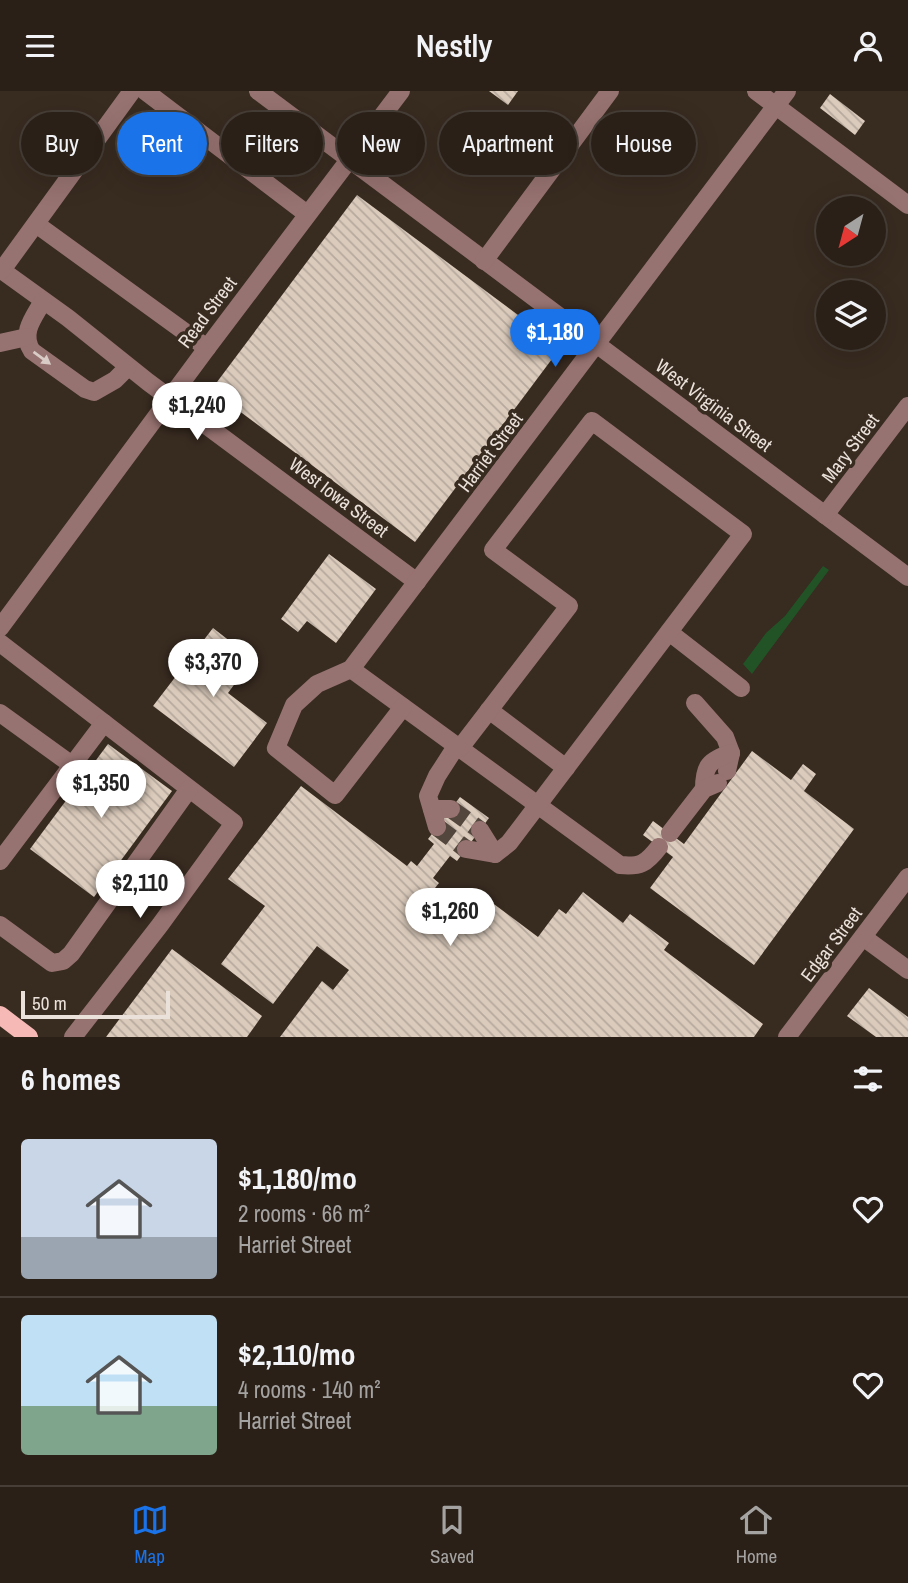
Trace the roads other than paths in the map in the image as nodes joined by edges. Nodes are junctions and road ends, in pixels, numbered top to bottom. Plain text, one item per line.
1 (132, 91) edge
2 (145, 91) edge
3 (258, 91) edge
4 (401, 91) edge
5 (610, 91) edge
6 (756, 91) edge
7 (787, 91) edge
8 (775, 106) junction
9 (385, 112) edge
10 (337, 152) edge
11 (337, 174) edge
12 (368, 175) edge
13 (908, 205) edge
14 (307, 214) junction
15 (36, 224) junction
16 (484, 261) junction
17 (1, 270) edge
18 (43, 301) junction
19 (27, 337) junction
20 (0, 343) edge
21 (597, 344) junction
22 (206, 348) junction
23 (128, 367) junction
24 (170, 399) junction
25 (908, 406) edge
26 (825, 515) junction
27 (908, 577) edge
28 (417, 582) junction
29 (0, 628) edge
30 (669, 632) junction
31 (0, 643) edge
32 (351, 669) junction
33 (741, 688) dead end
34 (695, 703) dead end
35 (403, 706) junction
36 (489, 710) junction
37 (0, 713) edge
38 (104, 723) junction
39 (459, 747) junction
40 (72, 765) junction
41 (566, 768) junction
42 (189, 789) junction
43 (538, 804) junction
44 (432, 809) junction
45 (452, 809) tunnel mouth
46 (437, 827) tunnel mouth
47 (480, 830) tunnel mouth
48 (466, 849) tunnel mouth
49 (495, 854) junction
50 (0, 861) edge
51 (908, 877) edge
52 (0, 925) edge
53 (863, 937) junction
54 (908, 970) edge
55 (0, 1015) edge
56 (29, 1037) edge
57 (73, 1037) edge
58 (787, 1037) edge

1 - 15 street
2 - 14 street
3 - 10 street, West Virginia Street
4 - 9 street, Read Street
5 - 16 street
6 - 8 street
7 - 8 street, Harriet Street
8 - 13 street
8 - 21 street, Harriet Street
11 - 14 street, Read Street
12 - 16 street, West Virginia Street
14 - 22 street, Read Street
15 - 17 street
15 - 22 street
16 - 21 street, West Virginia Street
17 - 18 street, West Iowa Street
18 - 19 street
18 - 23 street, West Iowa Street
19 - 20 street
19 -> 23 street
21 - 26 street, West Virginia Street
21 - 28 street, Harriet Street
22 - 24 street, Read Street
23 - 24 street, West Iowa Street
24 - 28 street, West Iowa Street
24 - 29 street, Read Street
25 - 26 street, Mary Street
26 - 27 street, West Virginia Street
28 - 32 street, Harriet Street
30 - 33 street
30 - 36 street
30 - 41 street
31 - 38 street
32 - 35 street
32 - 35 street
34 - 43 street
35 - 39 street
36 - 39 street
36 - 41 street
37 - 40 street
38 - 40 street
38 - 42 street
39 - 43 street
39 - 44 street
40 - 50 street
41 - 43 street
42 - 52 street
42 - 57 street
43 - 49 street
44 - 45 street
44 - 46 street
47 - 49 street
48 - 49 street
51 - 53 street, Edgar Street
53 - 54 street
53 - 58 street, Edgar Street
55 - 56 main road

